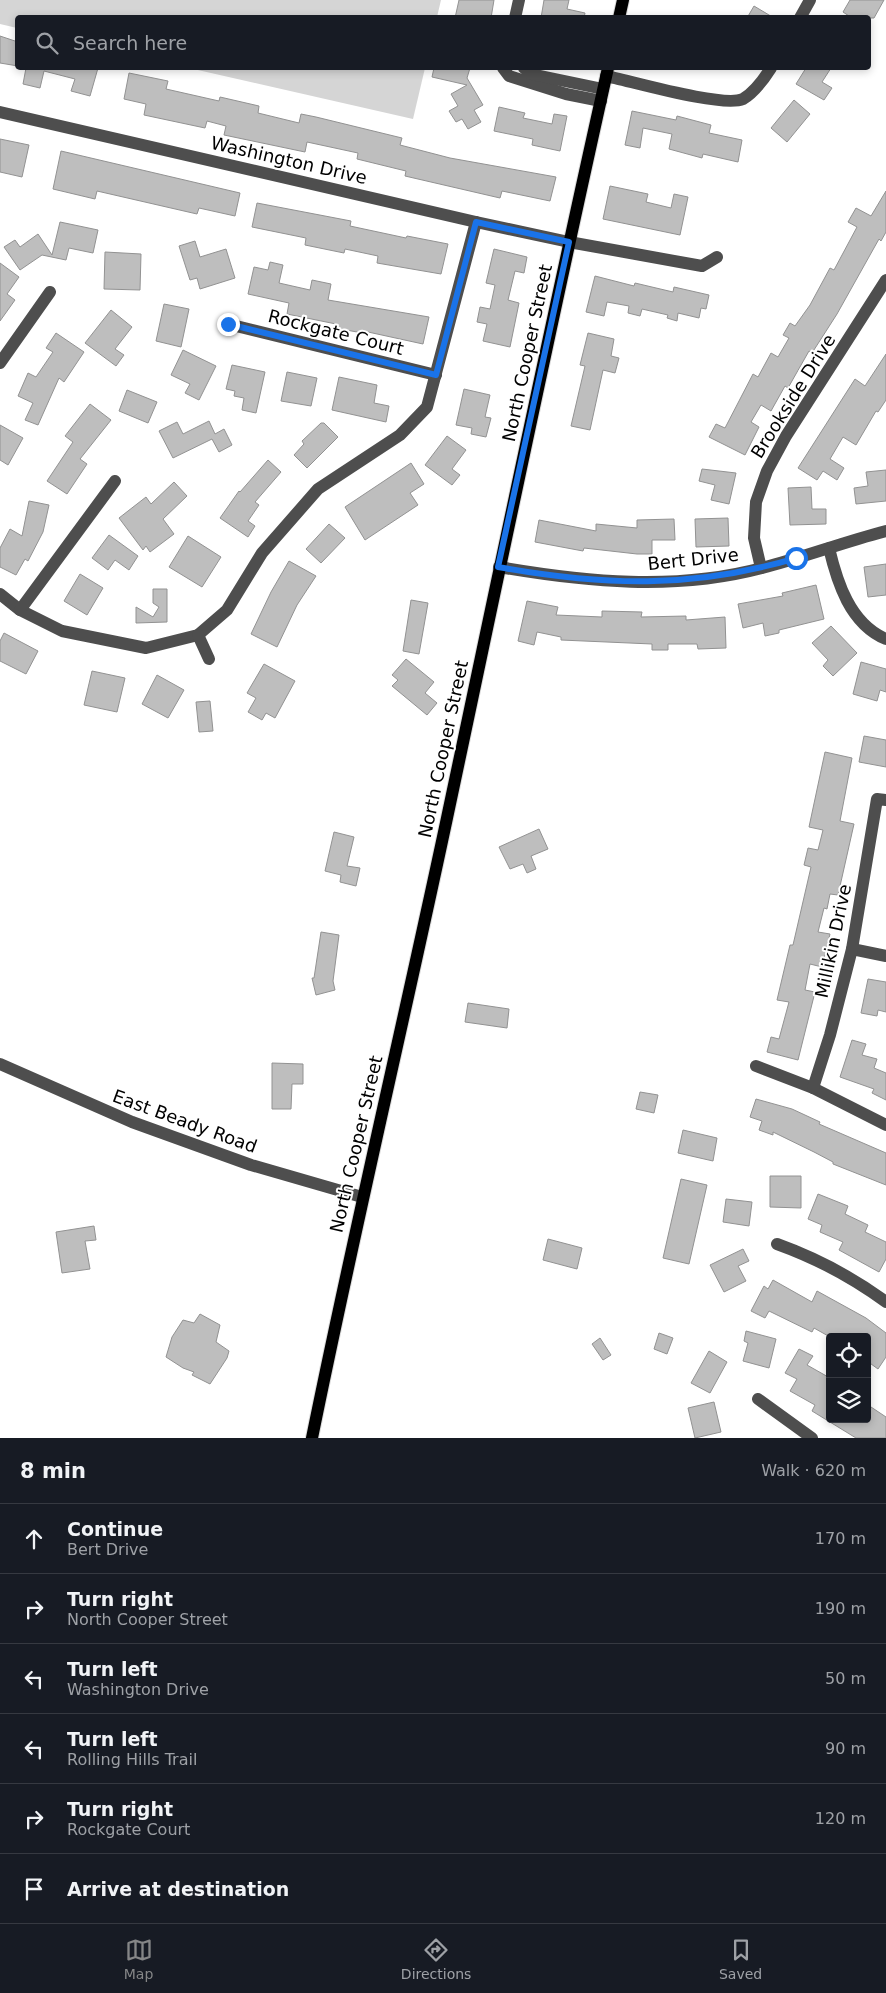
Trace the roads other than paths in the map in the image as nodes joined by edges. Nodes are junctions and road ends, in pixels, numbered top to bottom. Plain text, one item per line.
1 (519, 0) edge
2 (623, 0) edge
3 (810, 0) edge
4 (516, 15) edge
5 (620, 15) edge
6 (802, 15) edge
7 (504, 70) edge
8 (770, 70) edge
9 (607, 72) edge
10 (528, 75) edge
11 (602, 95) junction
12 (0, 112) edge
13 (476, 222) junction
14 (569, 242) junction
15 (717, 257) dead end
16 (886, 280) edge
17 (50, 292) dead end
18 (228, 324) dead end
19 (0, 362) edge
20 (436, 375) junction
21 (115, 481) dead end
22 (886, 531) edge
23 (829, 548) junction
24 (498, 567) junction
25 (761, 568) junction
26 (0, 594) edge
27 (20, 610) junction
28 (198, 635) junction
29 (886, 639) edge
30 (209, 659) dead end
31 (882, 799) edge
32 (852, 949) junction
33 (886, 956) edge
34 (0, 1064) edge
35 (756, 1066) dead end
36 (813, 1088) junction
37 (886, 1125) edge
38 (362, 1197) junction
39 (777, 1244) dead end
40 (886, 1302) edge
41 (758, 1399) dead end
42 (312, 1438) edge
43 (812, 1438) edge

1 - 4 street
2 - 5 main road
3 - 6 street
7 - 10 street
8 - 9 street
9 - 11 main road, North Cooper Street
10 - 11 street
11 - 14 main road, North Cooper Street
12 - 13 street, Washington Drive
13 - 14 street, Washington Drive
13 - 20 street
14 - 15 street, Washington Drive
14 - 24 main road, North Cooper Street
16 - 25 street, Brookside Drive
17 - 19 street
18 - 20 street, Rockgate Court
20 - 28 street
21 - 27 street
22 - 23 street, Bert Drive
23 - 25 street, Bert Drive
23 - 29 street
24 - 25 street, Bert Drive
24 - 38 main road, North Cooper Street
26 - 27 street
27 - 28 street
28 - 30 street
31 - 32 street, Millikin Drive
32 - 33 street
32 - 36 street, Millikin Drive
34 - 38 street, East Beady Road
35 - 36 street
36 - 37 street
38 - 42 main road, North Cooper Street
39 - 40 street
41 - 43 street

